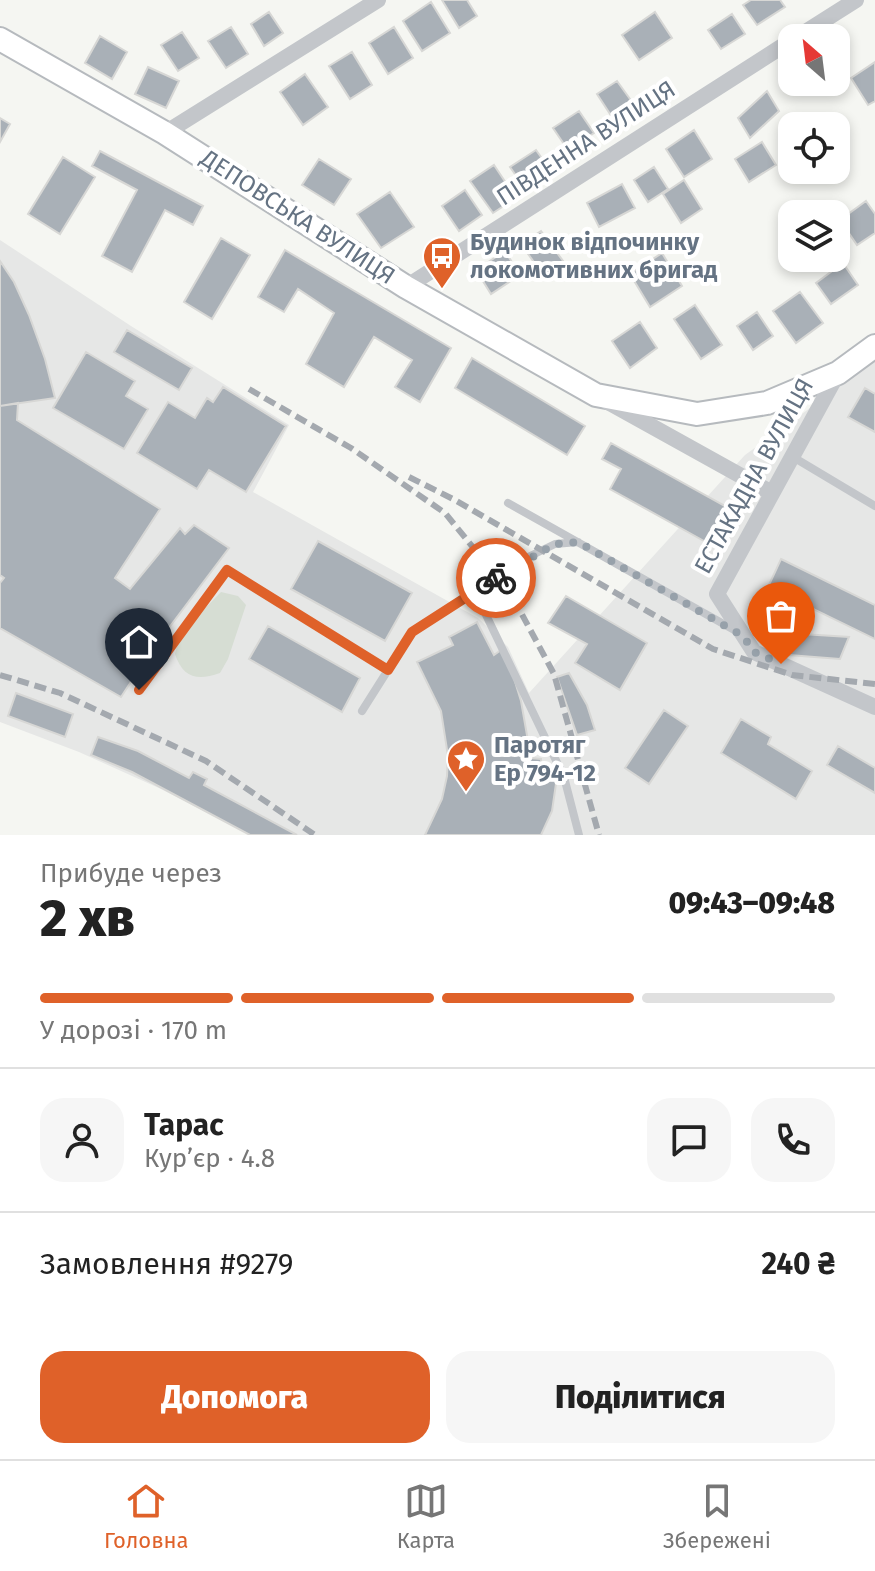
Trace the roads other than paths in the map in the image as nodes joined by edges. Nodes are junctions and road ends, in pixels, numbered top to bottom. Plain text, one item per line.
1 (378, 0) edge
2 (856, 0) edge
3 (818, 24) edge
4 (0, 39) edge
5 (778, 49) edge
6 (165, 133) junction
7 (406, 287) junction
8 (875, 346) edge
9 (838, 373) junction
10 (596, 395) junction
11 (792, 456) junction
12 (772, 493) junction
13 (508, 503) dead end
14 (875, 506) edge
15 (578, 542) junction
16 (475, 592) junction
17 (743, 636) junction
18 (388, 670) junction
19 (139, 690) dead end
20 (875, 707) edge
21 (362, 711) dead end
22 (579, 835) edge

1 - 6 street
2 - 3 street, ПІВДЕННА ВУЛИЦЯ
4 - 6 main road, ДЕПОВСЬКА ВУЛИЦЯ
5 - 7 street, ПІВДЕННА ВУЛИЦЯ
6 - 7 main road, ДЕПОВСЬКА ВУЛИЦЯ
7 - 10 main road, ДЕПОВСЬКА ВУЛИЦЯ
8 - 9 main road, ДЕПОВСЬКА ВУЛИЦЯ
9 - 10 main road, ДЕПОВСЬКА ВУЛИЦЯ
9 - 11 street, ЕСТАКАДНА ВУЛИЦЯ
10 - 12 street
11 - 12 street, ЕСТАКАДНА ВУЛИЦЯ
11 - 14 lane
12 - 17 street, ЕСТАКАДНА ВУЛИЦЯ
13 - 15 lane
15 - 16 lane
15 - 17 lane
16 - 18 lane
16 - 22 lane
17 - 20 street, ЕСТАКАДНА ВУЛИЦЯ
18 - 19 lane
18 - 21 lane

